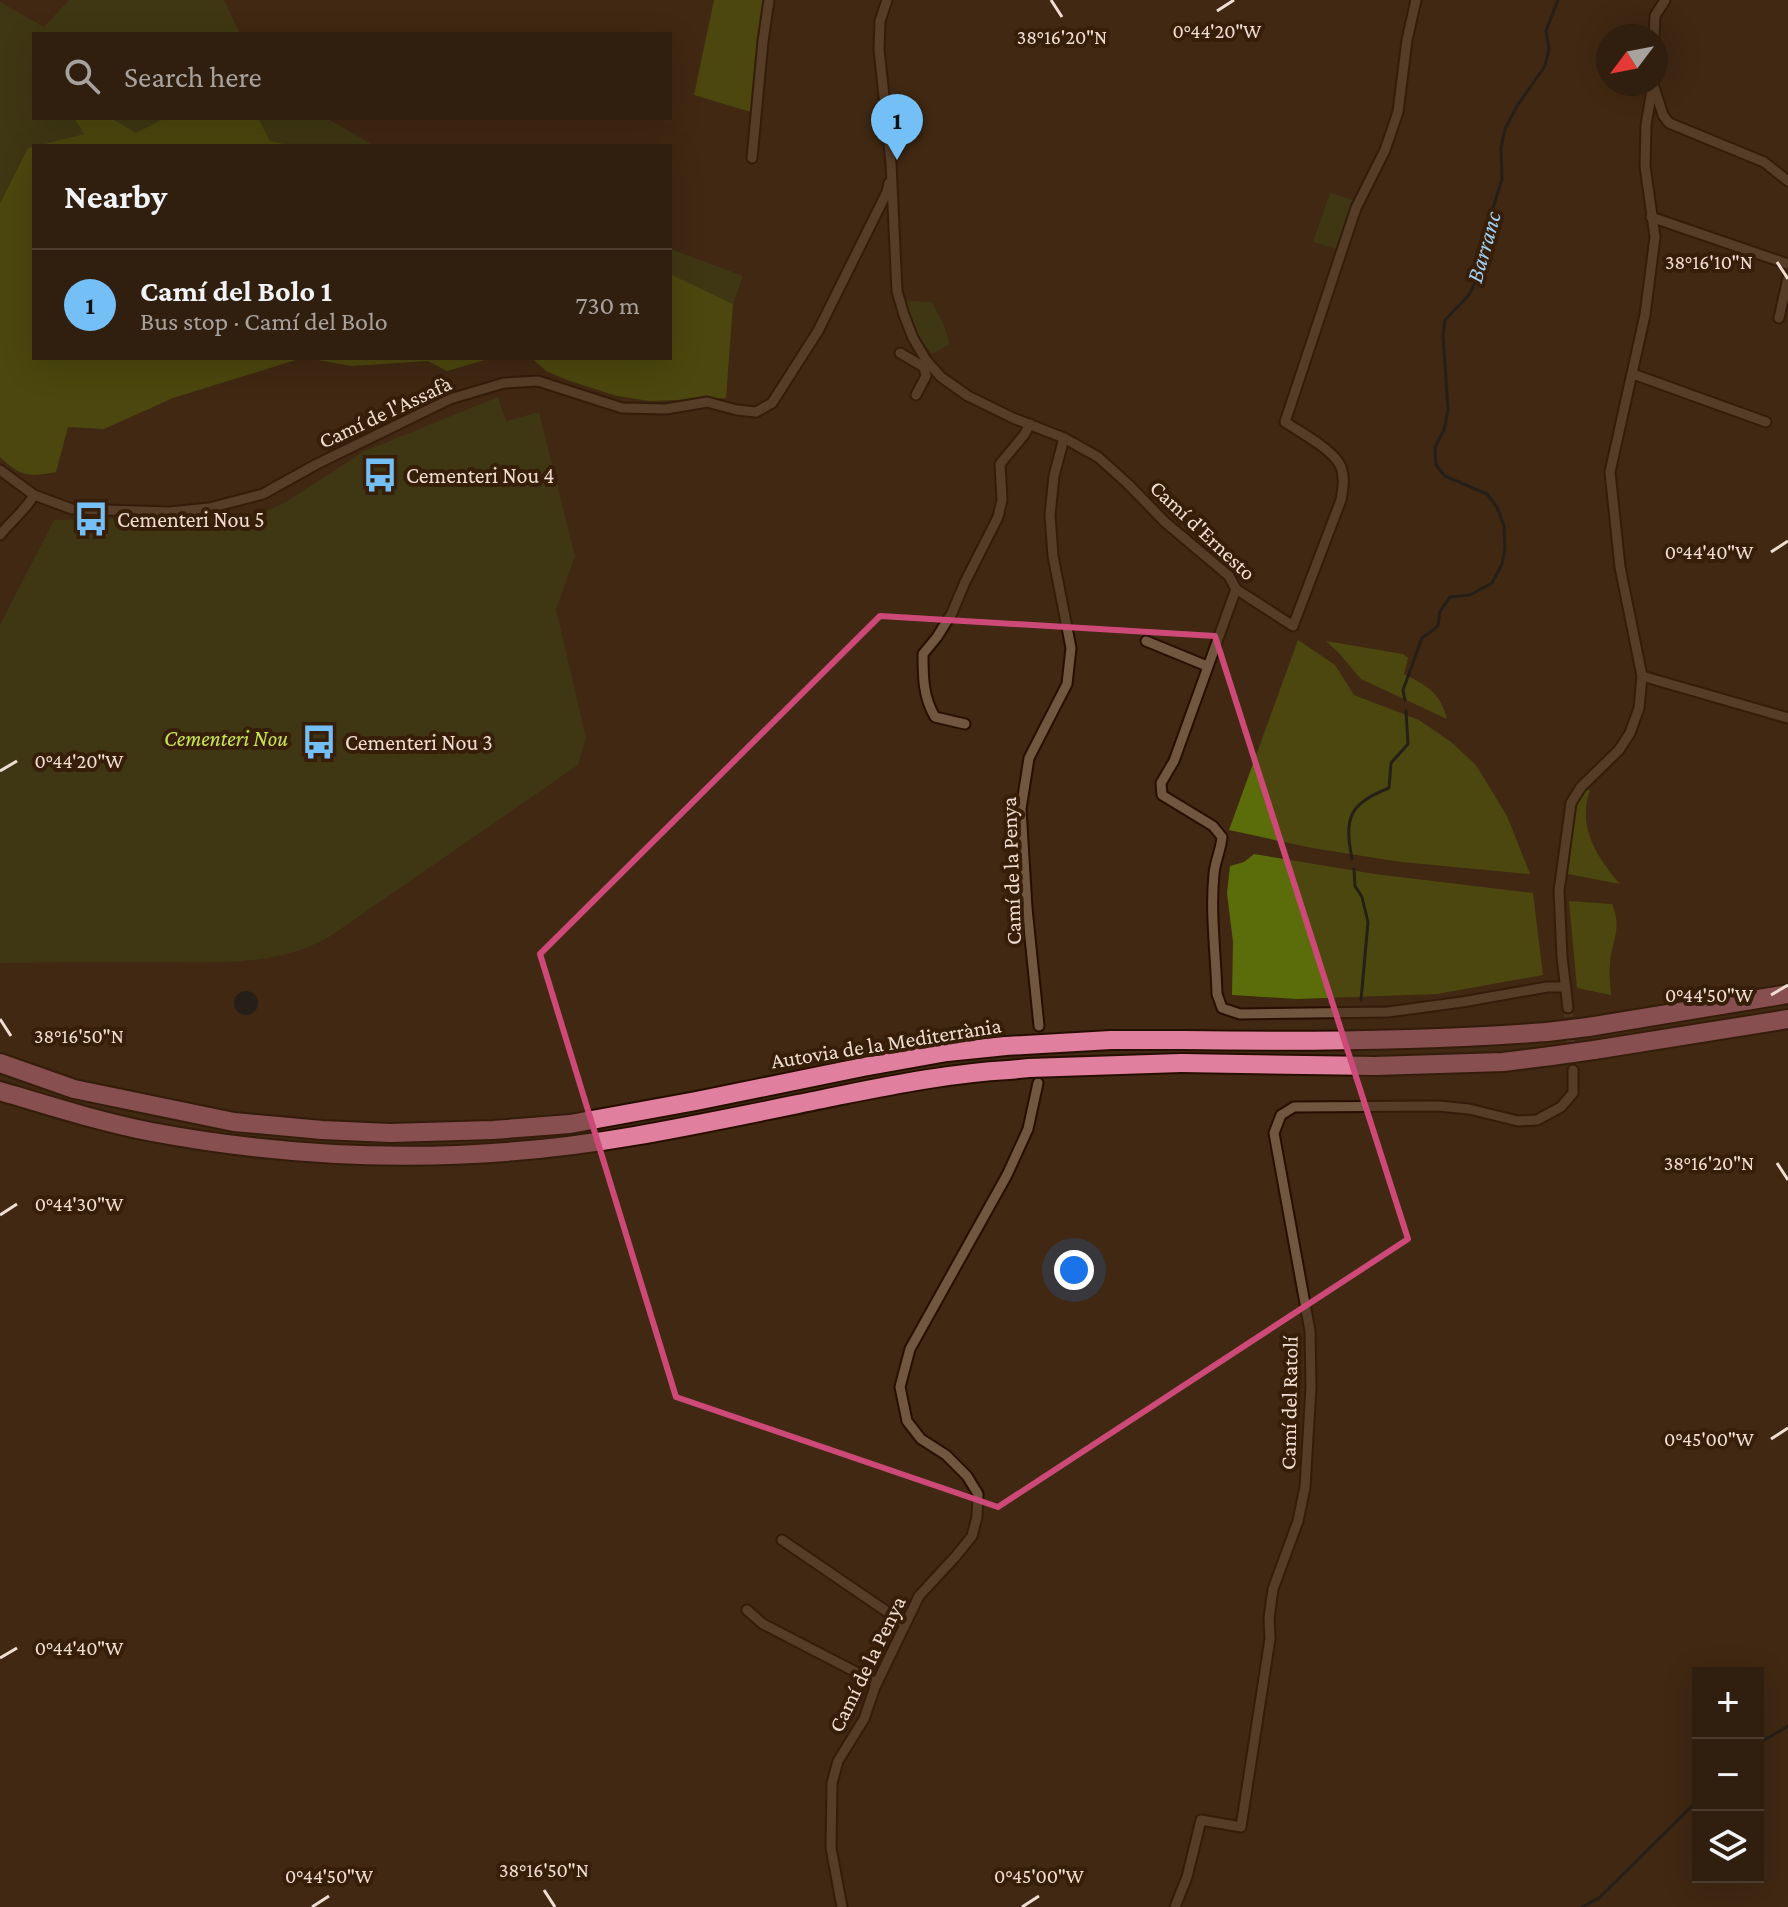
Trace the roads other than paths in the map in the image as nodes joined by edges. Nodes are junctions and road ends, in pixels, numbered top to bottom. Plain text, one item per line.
1 (769, 0) edge
2 (887, 0) edge
3 (1416, 0) edge
4 (1665, 0) edge
5 (1655, 24) edge
6 (1651, 96) edge
7 (1657, 96) edge
8 (752, 158) dead end
9 (891, 163) junction
10 (1788, 181) edge
11 (1651, 217) junction
12 (1788, 264) edge
13 (1788, 278) edge
14 (1779, 318) dead end
15 (900, 353) dead end
16 (924, 367) junction
17 (939, 374) junction
18 (1633, 374) junction
19 (916, 395) dead end
20 (1766, 422) dead end
21 (1030, 424) junction
22 (1064, 438) junction
23 (0, 470) edge
24 (34, 495) junction
25 (0, 535) edge
26 (1236, 589) junction
27 (1146, 641) dead end
28 (1207, 666) junction
29 (1642, 676) junction
30 (1788, 718) edge
31 (965, 724) dead end
32 (1566, 987) junction
33 (1788, 994) edge
34 (1568, 1008) tunnel mouth
35 (1788, 1019) edge
36 (1039, 1026) dead end
37 (0, 1063) edge
38 (1574, 1075) tunnel mouth
39 (1038, 1083) dead end
40 (0, 1091) edge
41 (782, 1540) dead end
42 (747, 1610) dead end
43 (905, 1624) junction
44 (877, 1683) junction
45 (842, 1907) edge
46 (1175, 1907) edge

1 - 8 street
2 - 9 street, Camí d'Ernesto
3 - 26 street, Camí d'Ernesto
4 - 5 street
6 - 11 street
7 - 10 street
9 - 17 street, Camí d'Ernesto
9 - 24 street, Camí de l'Assafà
11 - 12 street
11 - 18 street
13 - 14 street
15 - 16 street
16 - 17 street
16 - 19 street
17 - 21 street, Camí d'Ernesto
18 - 20 street
18 - 29 street
21 - 22 street, Camí d'Ernesto
21 - 31 street
22 - 26 street, Camí d'Ernesto
22 - 36 street, Camí de la Penya
23 - 24 street, Camí de l'Assafà
24 - 25 street
26 - 28 street
27 - 28 street
28 - 32 street
29 - 30 street
29 - 32 street
32 - 34 street
33 - 37 highway, Autovia de la Mediterrània, bridge
35 - 40 highway, Autovia de la Mediterrània, bridge
38 - 46 street, Camí del Ratolí
39 - 43 street, Camí de la Penya
41 - 43 street
42 - 44 street
43 - 44 street, Camí de la Penya
44 - 45 street, Camí de la Penya

